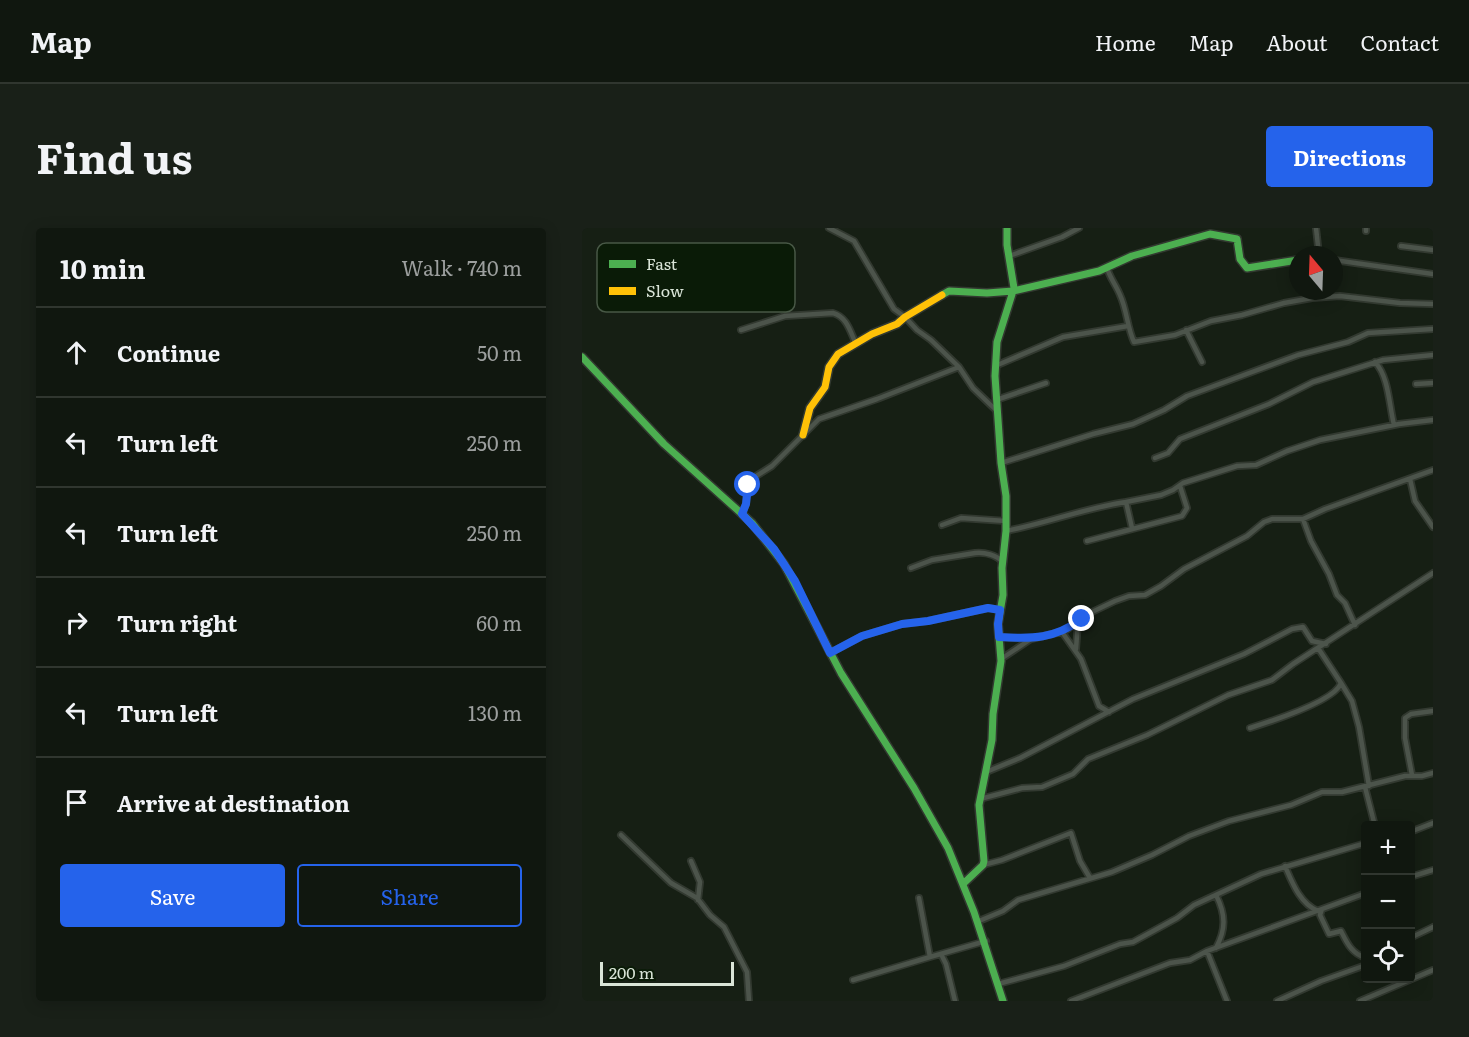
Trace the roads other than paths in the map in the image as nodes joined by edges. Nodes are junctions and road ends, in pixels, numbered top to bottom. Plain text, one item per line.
1 (829, 228) edge
2 (1007, 228) edge
3 (1079, 228) edge
4 (1316, 228) edge
5 (1318, 246) edge
6 (1401, 246) dead end
7 (1433, 250) edge
8 (1009, 256) junction
9 (1343, 261) edge
10 (1289, 262) edge
11 (1107, 268) junction
12 (1433, 274) edge
13 (1013, 291) junction
14 (1433, 304) edge
15 (905, 316) junction
16 (1128, 326) junction
17 (1433, 329) edge
18 (741, 330) dead end
19 (1186, 330) junction
20 (856, 344) junction
21 (1433, 355) edge
22 (582, 357) edge
23 (1383, 360) junction
24 (1202, 362) dead end
25 (1375, 362) junction
26 (995, 366) junction
27 (959, 367) junction
28 (1380, 368) junction
29 (1046, 383) dead end
30 (1433, 383) edge
31 (1416, 384) dead end
32 (996, 400) junction
33 (997, 411) junction
34 (1433, 420) edge
35 (1394, 425) junction
36 (803, 435) junction
37 (1155, 458) dead end
38 (1001, 463) junction
39 (1433, 470) edge
40 (1410, 479) junction
41 (1180, 486) junction
42 (1126, 502) junction
43 (742, 514) junction
44 (1303, 519) junction
45 (1006, 521) junction
46 (942, 525) dead end
47 (1433, 527) edge
48 (1132, 528) junction
49 (1006, 531) junction
50 (1087, 541) dead end
51 (1001, 558) junction
52 (912, 568) dead end
53 (1433, 573) edge
54 (1000, 610) junction
55 (1078, 622) junction
56 (1355, 625) junction
57 (1062, 632) junction
58 (999, 637) junction
59 (1031, 639) junction
60 (1326, 644) junction
61 (1318, 648) junction
62 (1076, 651) junction
63 (830, 653) junction
64 (1001, 660) junction
65 (1341, 687) junction
66 (1433, 711) edge
67 (1109, 712) junction
68 (1250, 728) dead end
69 (986, 772) junction
70 (1433, 773) edge
71 (1412, 775) junction
72 (1367, 786) junction
73 (980, 799) junction
74 (1374, 821) edge
75 (1433, 823) edge
76 (1415, 830) edge
77 (621, 835) dead end
78 (1361, 844) edge
79 (691, 861) dead end
80 (983, 865) junction
81 (1285, 866) junction
82 (1433, 870) edge
83 (1415, 875) edge
84 (1089, 878) junction
85 (964, 883) junction
86 (1361, 895) edge
87 (1216, 896) junction
88 (919, 898) dead end
89 (698, 900) junction
90 (1319, 912) junction
91 (979, 921) junction
92 (1433, 927) edge
93 (1415, 936) edge
94 (986, 941) junction
95 (1216, 948) junction
96 (1207, 951) junction
97 (941, 954) junction
98 (1361, 956) edge
99 (930, 957) junction
100 (1361, 966) edge
101 (1433, 970) edge
102 (853, 980) dead end
103 (998, 984) junction
104 (1292, 998) edge
105 (1280, 1000) edge
106 (749, 1001) edge
107 (955, 1001) edge
108 (1003, 1001) edge
109 (1071, 1001) edge
110 (1227, 1001) edge
111 (1360, 1001) edge

1 - 15 street
2 - 8 street
3 - 8 street
4 - 5 street
6 - 7 street
8 - 13 street
9 - 12 street
10 - 11 street
11 - 13 street
11 - 16 street
13 - 15 street
13 - 26 street
14 - 19 street
15 - 20 street
15 - 27 street
16 - 19 street
16 - 26 street
17 - 38 street
18 - 20 street
19 - 24 street
20 - 36 street
21 - 23 street
22 - 43 street
23 - 25 street
23 - 28 street
25 - 28 street
25 - 37 street
26 - 32 street
27 - 33 street
27 - 36 street
28 - 35 street
29 - 32 street
30 - 31 street
32 - 33 street
33 - 38 street
34 - 35 street
35 - 41 street
36 - 43 street
38 - 45 street
39 - 40 street
40 - 44 street
40 - 47 street
41 - 42 street
41 - 48 street
42 - 48 street
42 - 49 street
43 - 63 street
44 - 55 street
44 - 56 street
45 - 46 street
45 - 49 street
48 - 50 street
49 - 51 street
51 - 52 street
51 - 54 street
53 - 56 street
54 - 58 street
54 - 63 street
55 - 57 street
55 - 62 street
56 - 60 street
57 - 59 street
57 - 62 street
58 - 59 street
58 - 64 street
59 - 64 street
60 - 61 street
60 - 67 street
61 - 65 street
61 - 73 street
62 - 67 street
63 - 85 street
64 - 69 street
65 - 68 street
65 - 72 street
66 - 71 street
67 - 69 street
69 - 73 street
70 - 71 street
71 - 72 street
72 - 74 street
72 - 84 street
73 - 80 street
75 - 76 street
77 - 89 street
78 - 81 street
79 - 89 street
80 - 84 street
80 - 85 street
81 - 87 street
81 - 90 street
82 - 83 street
84 - 91 street
85 - 91 street
86 - 90 street
87 - 95 street
87 - 103 street
88 - 99 street
89 - 106 street
90 - 95 street
90 - 98 street
91 - 94 street
92 - 93 street
94 - 97 street
94 - 103 street
95 - 96 street
96 - 109 street
96 - 110 street
97 - 99 street
97 - 107 street
99 - 102 street
100 - 104 street
101 - 111 street
103 - 108 street
104 - 105 street

